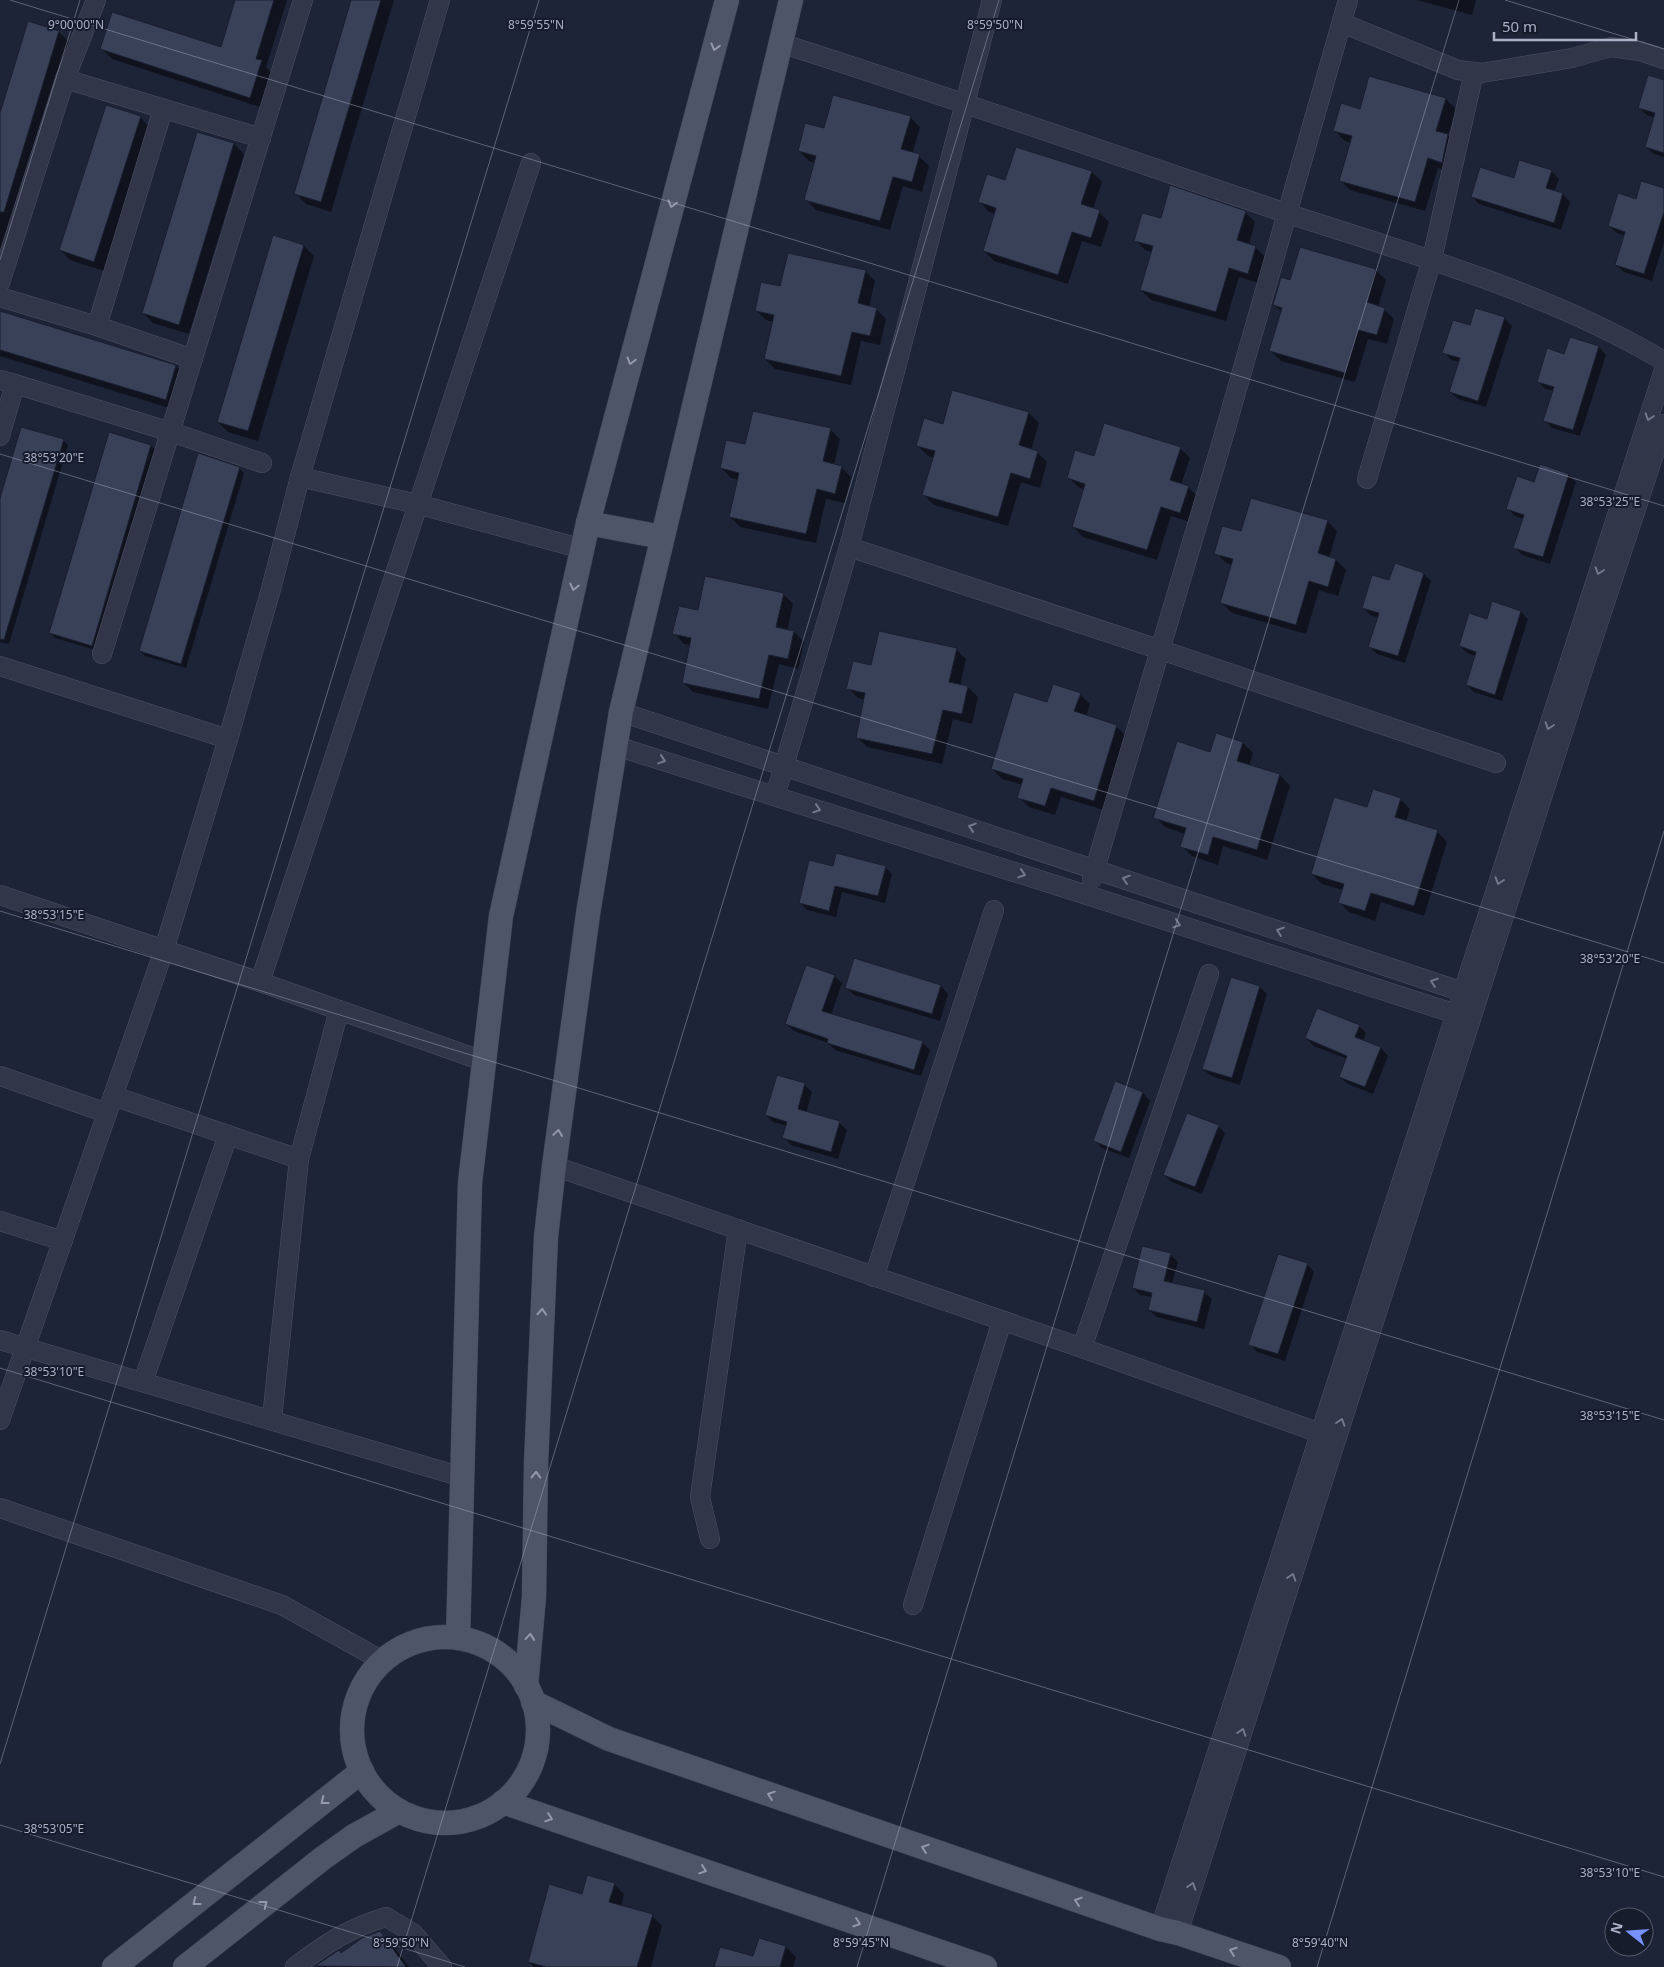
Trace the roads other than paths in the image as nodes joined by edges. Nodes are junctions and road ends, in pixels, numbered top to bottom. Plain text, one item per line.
1 (96, 0) edge
2 (303, 0) edge
3 (440, 0) edge
4 (727, 0) edge
5 (791, 0) edge
6 (992, 0) edge
7 (1348, 0) edge
8 (1342, 23) junction
9 (780, 43) junction
10 (1664, 59) edge
11 (1474, 72) junction
12 (65, 79) junction
13 (965, 102) junction
14 (164, 109) junction
15 (261, 138) junction
16 (531, 163) dead end
17 (1288, 213) junction
18 (1432, 259) junction
19 (0, 284) edge
20 (0, 297) edge
21 (97, 326) junction
22 (194, 359) junction
23 (1664, 361) edge
24 (1664, 370) edge
25 (8, 382) edge
26 (1664, 424) edge
27 (171, 432) junction
28 (0, 436) edge
29 (262, 463) dead end
30 (300, 477) junction
31 (1368, 479) dead end
32 (417, 504) junction
33 (588, 523) junction
34 (662, 536) junction
35 (849, 547) junction
36 (583, 549) junction
37 (1161, 650) junction
38 (102, 654) dead end
39 (0, 666) edge
40 (621, 712) junction
41 (228, 739) junction
42 (616, 746) junction
43 (1496, 764) dead end
44 (784, 765) junction
45 (775, 796) junction
46 (1095, 868) junction
47 (0, 894) edge
48 (1088, 895) junction
49 (994, 910) dead end
50 (164, 950) junction
51 (1209, 974) dead end
52 (260, 982) junction
53 (1469, 999) junction
54 (339, 1010) junction
55 (1456, 1014) junction
56 (483, 1061) junction
57 (0, 1076) edge
58 (110, 1105) junction
59 (228, 1136) junction
60 (299, 1159) junction
61 (554, 1166) junction
62 (0, 1221) edge
63 (738, 1229) junction
64 (63, 1241) junction
65 (874, 1277) junction
66 (1002, 1321) junction
67 (0, 1340) edge
68 (25, 1348) junction
69 (1082, 1348) junction
70 (143, 1382) junction
71 (272, 1419) junction
72 (0, 1420) edge
73 (1320, 1433) junction
74 (462, 1477) junction
75 (0, 1508) edge
76 (710, 1539) dead end
77 (914, 1606) dead end
78 (458, 1638) junction
79 (383, 1661) junction
80 (530, 1694) junction
81 (362, 1771) junction
82 (503, 1802) junction
83 (399, 1811) junction
84 (1169, 1931) junction
85 (114, 1967) edge
86 (185, 1967) edge
87 (296, 1967) edge
88 (442, 1967) edge
89 (985, 1967) edge
90 (1279, 1967) edge

1 - 12 street
2 - 15 street
3 - 30 street
4 -> 33 main road
5 - 9 main road
6 - 13 street
7 - 8 street
8 - 11 street
8 - 17 street
9 - 13 street
9 - 34 main road
10 - 11 street
11 - 18 street
12 - 14 street
12 - 19 street
13 - 17 street
13 - 35 street
14 - 15 street
14 - 21 street
15 - 22 street
16 - 32 street
17 - 18 street
17 - 37 street
18 - 23 street
18 - 31 street
20 - 21 street
21 - 22 street
22 - 27 street
24 -> 53 street
25 - 27 street
25 - 28 street
26 - 53 street
27 - 29 street
27 - 38 street
30 - 32 street
30 - 41 street
32 - 36 street
32 - 52 street
33 - 34 main road
33 - 36 main road
34 - 40 main road
35 - 37 street
35 - 44 street
36 -> 56 main road
37 - 43 street
37 - 46 street
39 - 41 street
40 - 42 main road
40 - 44 street
41 - 50 street
42 -> 45 street
61 -> 42 main road
44 - 45 street
46 -> 44 street
45 -> 48 street
46 - 48 street
53 -> 46 street
47 - 50 street
48 -> 55 street
49 - 65 street
50 - 52 street
50 - 58 street
51 - 69 street
52 - 54 street
53 - 55 street
84 -> 53 street
54 - 56 street
54 - 60 street
55 - 73 street
56 - 74 main road
57 - 58 street
58 - 59 street
58 - 64 street
59 - 60 street
59 - 70 street
60 - 71 street
61 - 63 street
80 -> 61 main road
62 - 64 street
63 - 65 street
63 - 76 street
64 - 68 street
65 - 66 street
66 - 69 street
66 - 77 street
67 - 68 street
68 - 70 street
68 - 72 street
69 - 73 street
70 - 71 street
71 - 74 street
73 - 84 street
74 - 78 main road
75 - 79 street
78 - 79 main road
78 - 80 main road
79 - 81 main road
80 - 82 main road
84 -> 80 main road
81 - 83 main road
81 -> 85 main road
82 - 83 main road
82 -> 89 main road
86 -> 83 main road
90 -> 84 main road
87 - 88 street

